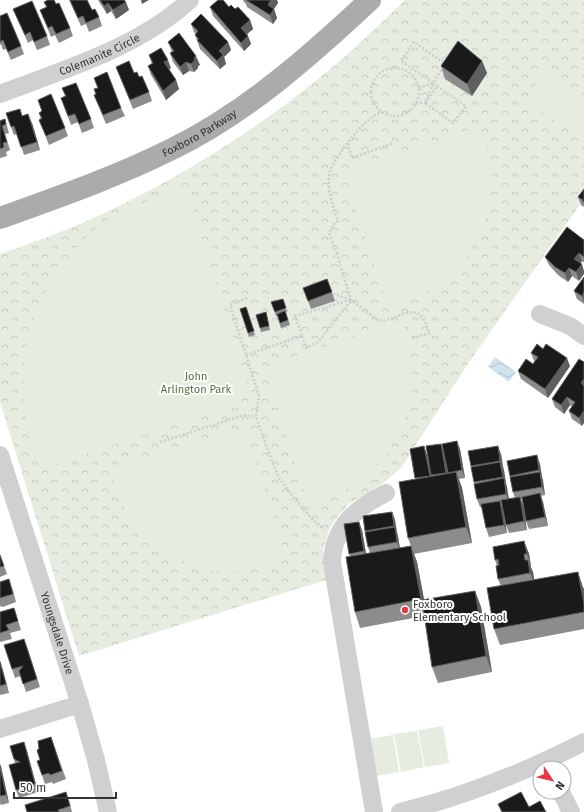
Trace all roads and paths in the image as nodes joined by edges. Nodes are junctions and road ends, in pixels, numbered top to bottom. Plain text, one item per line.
1 (190, 0) edge
2 (370, 0) edge
3 (450, 59) edge
4 (446, 65) junction
5 (433, 83) junction
6 (418, 88) junction
7 (0, 94) edge
8 (416, 103) junction
9 (425, 103) junction
10 (382, 112) junction
11 (348, 143) junction
12 (393, 143) dead end
13 (0, 218) edge
14 (337, 254) junction
15 (333, 257) dead end
16 (333, 294) edge
17 (247, 298) dead end
18 (351, 300) junction
19 (540, 314) dead end
20 (302, 336) junction
21 (584, 336) edge
22 (413, 338) dead end
23 (246, 355) junction
24 (256, 417) junction
25 (160, 442) dead end
26 (0, 456) edge
27 (386, 492) dead end
28 (338, 534) junction
29 (80, 704) junction
30 (0, 729) edge
31 (584, 742) edge
32 (555, 760) edge
33 (532, 770) edge
34 (565, 800) edge
35 (108, 812) edge
36 (374, 812) edge
37 (400, 812) edge
38 (571, 812) edge

1 - 7 street, Colemanite Circle
2 - 13 main road, Foxboro Parkway
3 - 4 path
4 - 5 path
4 - 5 path
5 - 6 path
5 - 9 path
6 - 8 path
6 - 10 path
8 - 9 path
8 - 10 path
9 - 9 path
10 - 11 path
11 - 12 path
11 - 14 path
14 - 15 path
14 - 18 path
16 - 18 path
17 - 23 path
18 - 20 path
18 - 20 path
18 - 22 path
19 - 21 street
20 - 23 path
23 - 24 path
24 - 25 path
24 - 28 path
26 - 29 street, Youngsdale Drive
27 - 28 street
28 - 36 street
29 - 30 street
29 - 35 street, Youngsdale Drive
31 - 32 street
33 - 37 street
34 - 38 street

